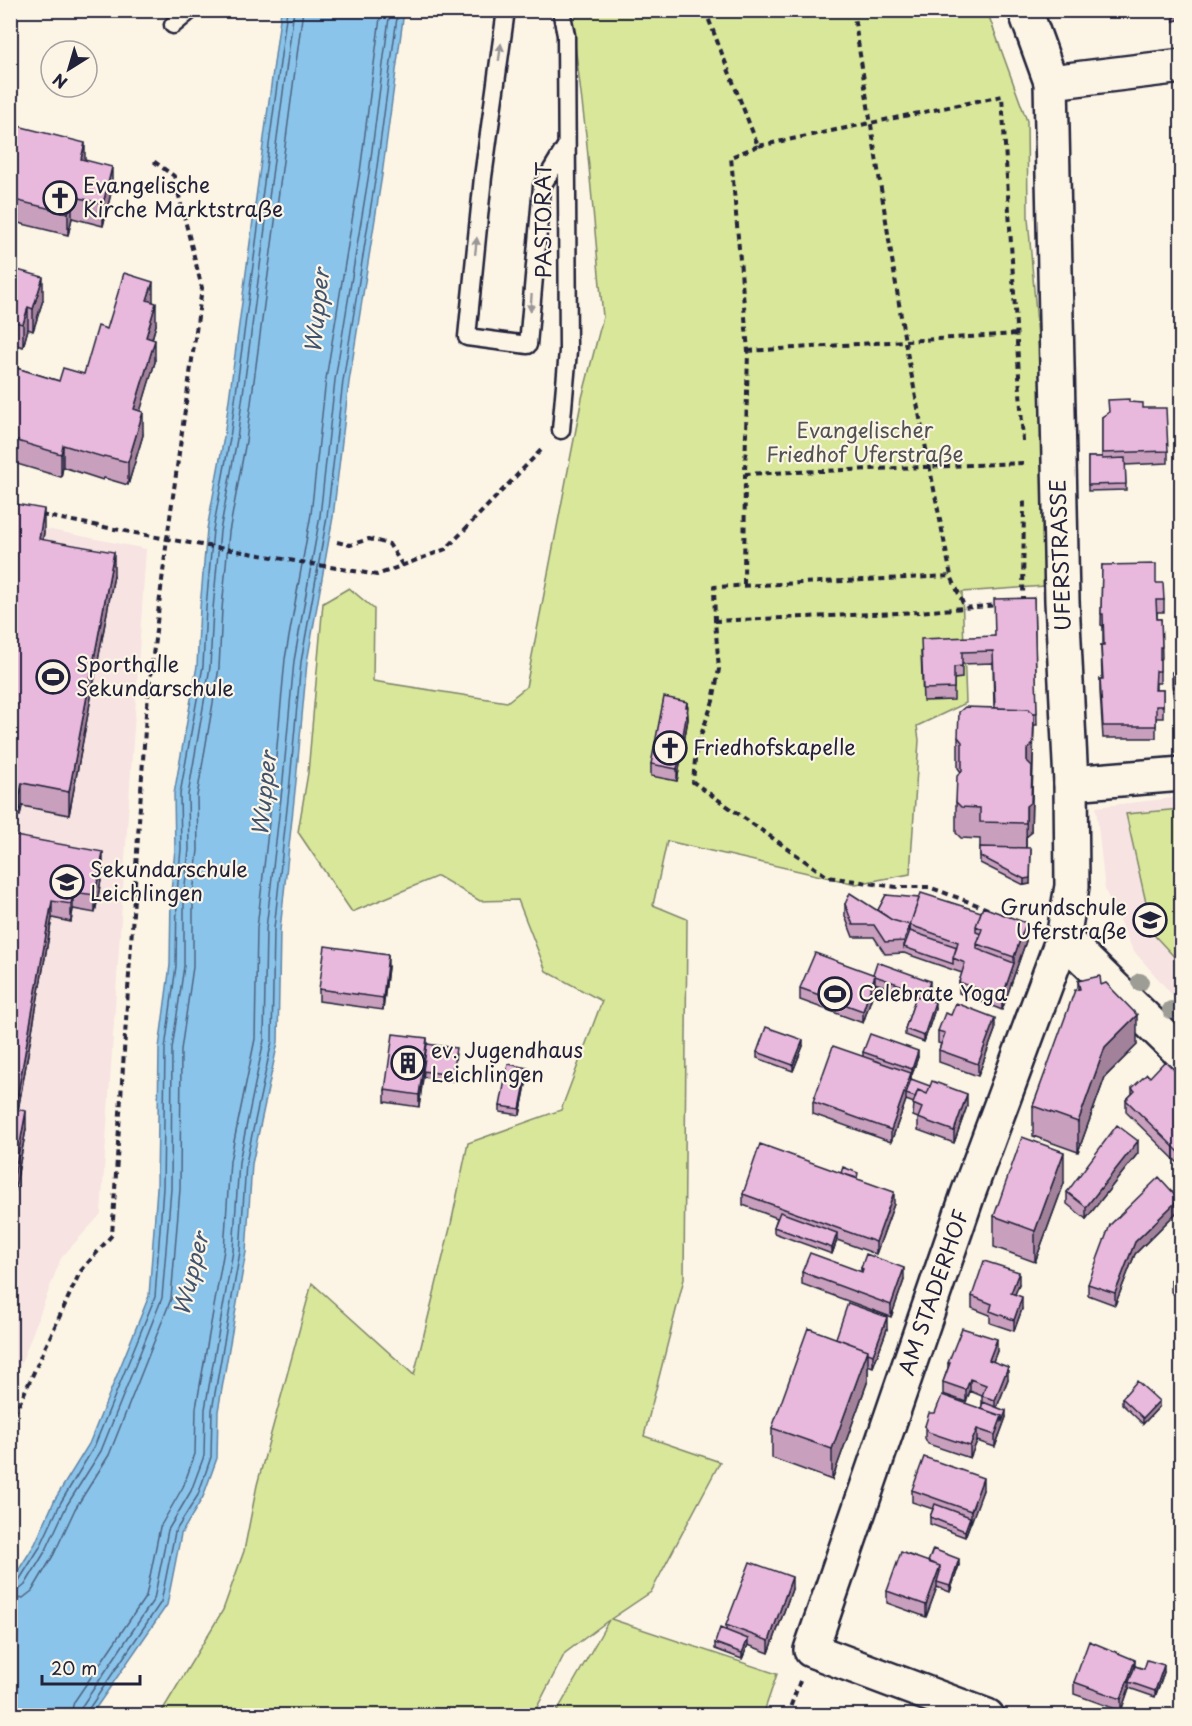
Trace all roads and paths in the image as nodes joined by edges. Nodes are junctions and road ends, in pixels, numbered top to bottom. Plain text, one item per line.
1 (191, 10) edge
2 (506, 10) edge
3 (561, 10) edge
4 (705, 10) edge
5 (853, 10) edge
6 (1025, 10) edge
7 (173, 25) dead end
8 (1182, 66) edge
9 (1051, 82) junction
10 (870, 122) junction
11 (566, 146) junction
12 (758, 146) junction
13 (152, 160) dead end
14 (1016, 334) junction
15 (905, 342) junction
16 (748, 351) junction
17 (561, 430) joint
18 (1023, 451) dead end
19 (931, 466) junction
20 (745, 474) junction
21 (1024, 474) dead end
22 (1024, 486) dead end
23 (33, 513) edge
24 (167, 539) junction
25 (337, 542) dead end
26 (402, 566) junction
27 (951, 576) junction
28 (744, 584) junction
29 (1023, 602) junction
30 (1062, 602) junction
31 (1012, 603) edge
32 (1000, 604) edge
33 (965, 608) junction
34 (715, 621) junction
35 (1182, 774) edge
36 (1071, 783) junction
37 (996, 912) edge
38 (1063, 938) junction
39 (1182, 1054) edge
40 (10, 1424) edge
41 (987, 1716) edge

1 - 7 lane
11 -> 2 lane
3 - 11 lane, PASTORAT
4 - 12 path
5 - 10 path
6 - 9 street, UFERSTRASSE
8 - 9 street
9 - 30 street, UFERSTRASSE
10 - 12 path
10 - 14 path
10 - 15 path
11 - 17 lane, PASTORAT
12 - 16 path
13 - 24 path
14 - 15 path
14 - 18 path
15 - 16 path
15 - 19 path
16 - 20 path
17 - 26 path
19 - 20 path
19 - 21 path
19 - 27 path
20 - 28 path
22 - 29 path
23 - 24 path
24 - 26 path
24 - 40 path
25 - 26 path
27 - 28 path
27 - 33 path
28 - 34 path
29 - 30 path
29 - 31 path
30 - 36 street, UFERSTRASSE
32 - 33 path
33 - 34 path
34 - 37 path
35 - 36 street
36 - 38 street, UFERSTRASSE
38 - 39 street
38 - 41 street, AM STADERHOF

